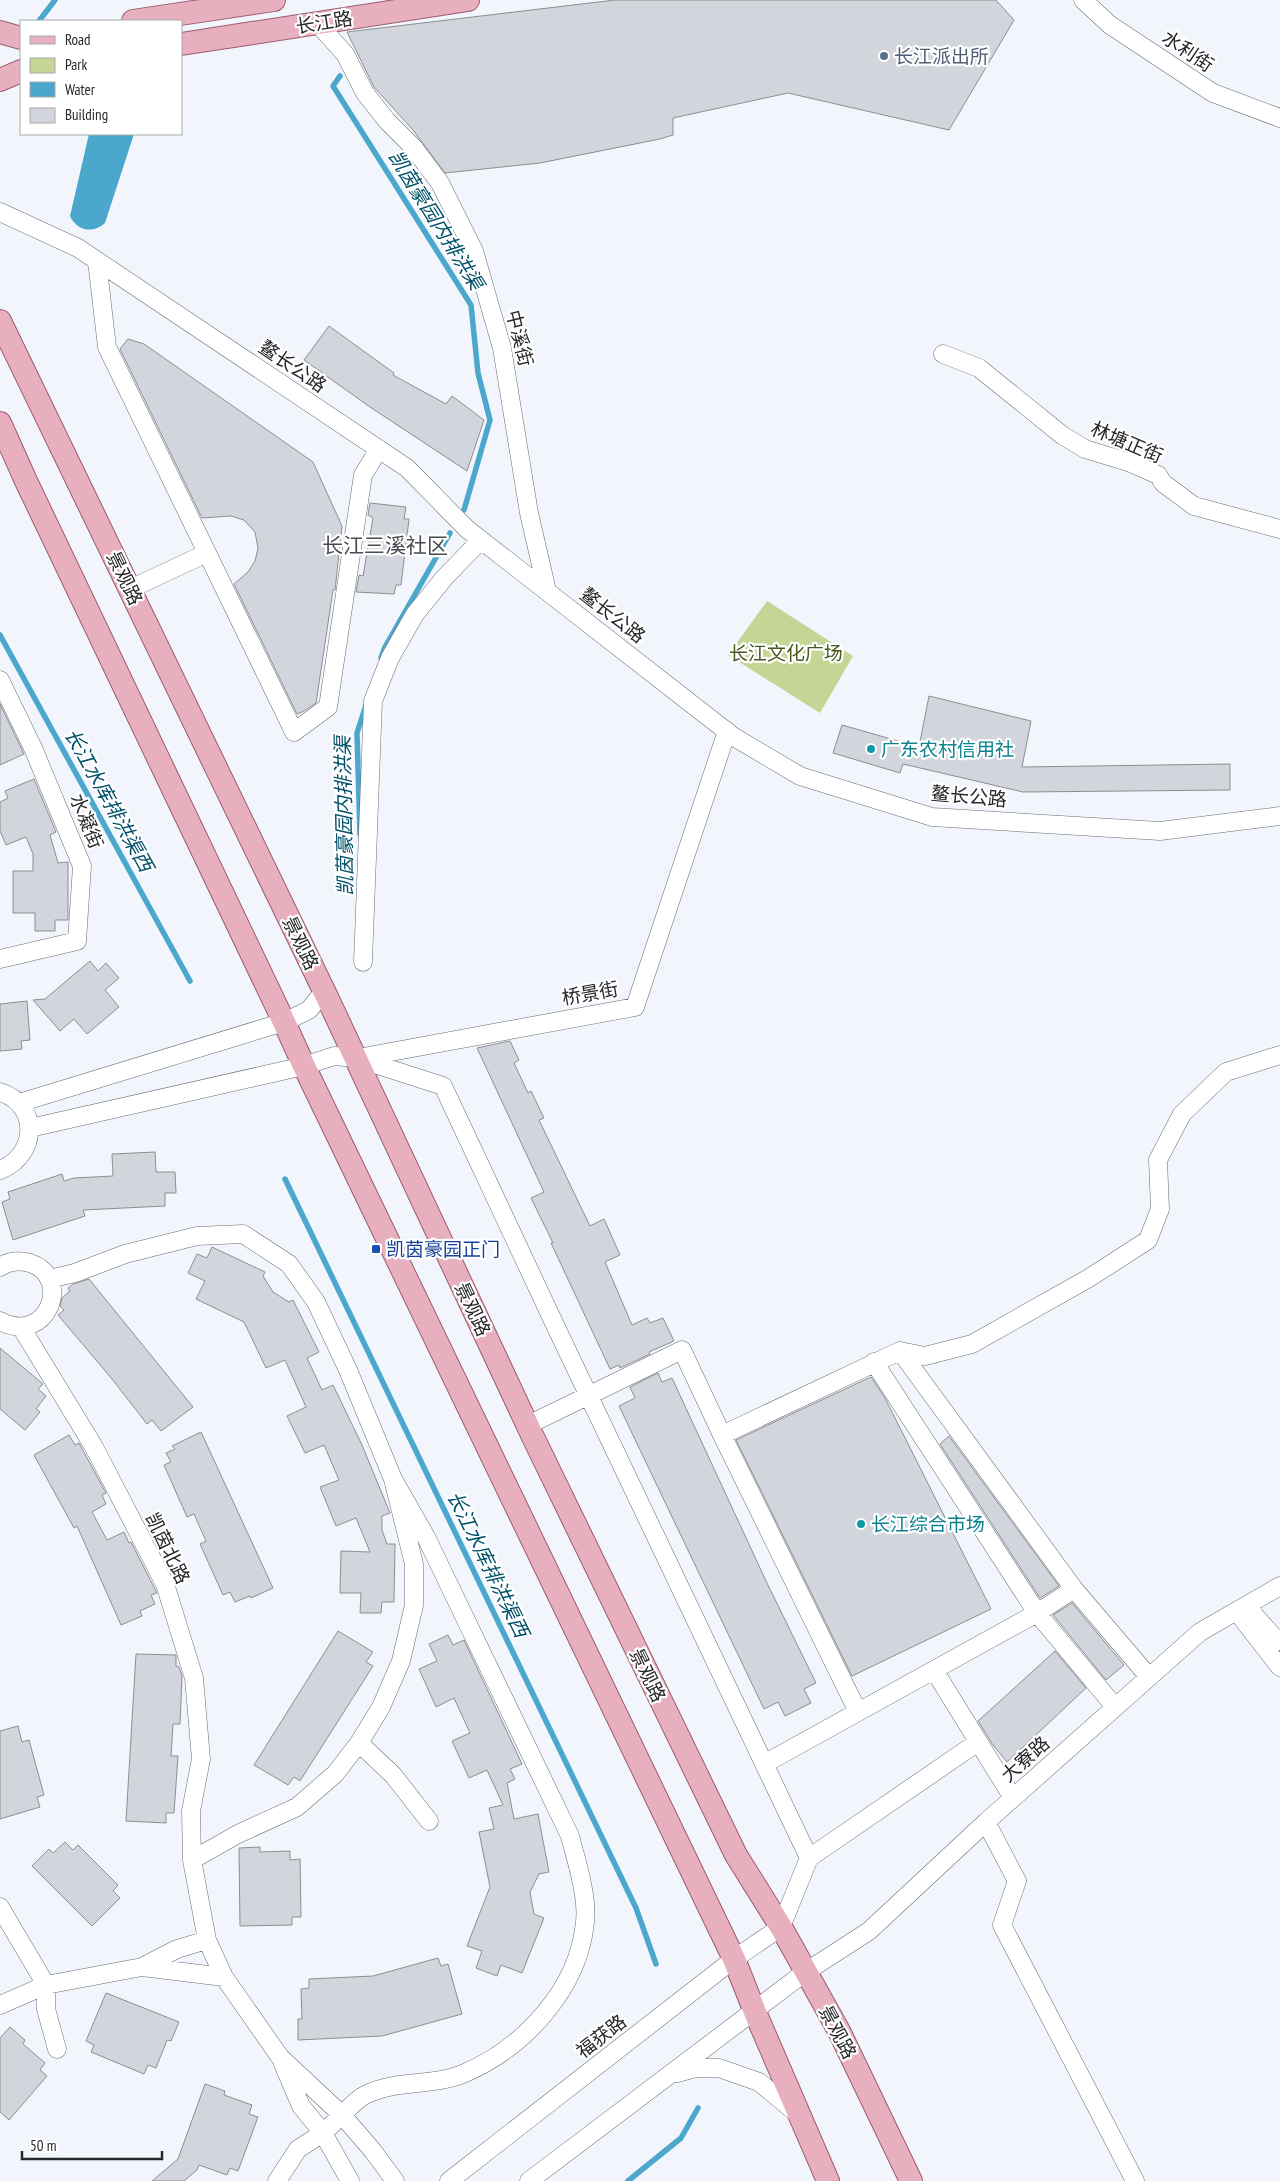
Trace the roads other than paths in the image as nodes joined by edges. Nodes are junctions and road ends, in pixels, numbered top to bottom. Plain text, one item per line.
1 (274, 0) edge
2 (468, 0) edge
3 (1083, 0) edge
4 (140, 20) edge
5 (317, 23) junction
6 (0, 32) edge
7 (20, 38) edge
8 (20, 38) edge
9 (0, 41) edge
10 (182, 44) edge
11 (20, 70) edge
12 (20, 70) edge
13 (0, 72) edge
14 (0, 80) edge
15 (1280, 118) edge
16 (0, 212) edge
17 (97, 260) junction
18 (0, 321) edge
19 (943, 354) dead end
20 (0, 423) edge
21 (379, 449) junction
22 (1280, 529) edge
23 (482, 540) junction
24 (207, 553) junction
25 (130, 589) junction
26 (547, 591) junction
27 (0, 680) edge
28 (727, 731) junction
29 (1280, 816) edge
30 (0, 959) edge
31 (363, 962) dead end
32 (324, 991) junction
33 (284, 1022) junction
34 (1280, 1055) edge
35 (356, 1058) junction
36 (304, 1066) junction
37 (0, 1092) edge
38 (19, 1103) junction
39 (30, 1128) junction
40 (0, 1170) edge
41 (0, 1265) edge
42 (49, 1279) junction
43 (0, 1321) edge
44 (21, 1327) junction
45 (900, 1350) junction
46 (874, 1362) junction
47 (588, 1395) junction
48 (528, 1425) junction
49 (722, 1435) junction
50 (393, 1478) junction
51 (1280, 1586) edge
52 (1074, 1589) junction
53 (1242, 1609) junction
54 (1037, 1612) junction
55 (1280, 1641) edge
56 (1280, 1667) edge
57 (934, 1670) junction
58 (1149, 1677) junction
59 (1115, 1707) junction
60 (858, 1712) junction
61 (359, 1742) junction
62 (978, 1742) junction
63 (764, 1764) junction
64 (1013, 1798) junction
65 (429, 1821) dead end
66 (986, 1822) junction
67 (809, 1858) junction
68 (192, 1860) junction
69 (0, 1907) edge
70 (781, 1927) junction
71 (207, 1940) junction
72 (734, 1959) junction
73 (142, 1967) junction
74 (804, 1973) junction
75 (224, 1977) junction
76 (46, 1985) junction
77 (0, 2005) edge
78 (755, 2012) junction
79 (57, 2049) dead end
80 (280, 2056) junction
81 (672, 2074) junction
82 (342, 2115) junction
83 (800, 2116) junction
84 (323, 2133) junction
85 (277, 2181) edge
86 (350, 2181) edge
87 (395, 2181) edge
88 (449, 2181) edge
89 (528, 2181) edge
90 (828, 2181) edge
91 (911, 2181) edge
92 (1135, 2181) edge

1 - 4 main road, 长江路
2 - 5 main road, 长江路
3 - 15 street, 水利街
5 - 10 main road, 长江路
5 - 26 street, 中溪街
6 - 7 main road
8 - 9 main road
11 - 13 main road
12 - 14 main road
16 - 17 street, 鳌长公路
17 - 21 street, 鳌长公路
17 - 24 street
18 - 25 main road, 景观路
19 - 22 street, 林塘正街
20 - 33 main road
21 - 23 street, 鳌长公路
21 - 24 street
23 - 26 street, 鳌长公路
23 - 31 street
24 - 25 street
25 - 32 main road, 景观路
26 - 28 street, 鳌长公路
27 - 30 street, 水凝街
28 - 29 street, 鳌长公路
28 - 35 street, 桥景街
32 - 33 street
32 - 35 main road, 景观路
33 - 36 main road
33 - 38 street
34 - 45 street
35 - 36 street
35 - 47 street
35 - 48 main road, 景观路
36 - 39 street
36 - 72 main road
37 - 38 street
38 - 39 street
39 - 40 street
41 - 42 street
42 - 44 street
42 - 50 street
43 - 44 street
44 - 68 street, 凯茵北路
45 - 46 street
45 - 52 street
46 - 49 street
46 - 54 street
47 - 48 street
47 - 49 street
47 - 63 street
48 - 70 main road, 景观路
49 - 60 street
50 - 61 street
50 - 82 street
51 - 53 street, 大寮路
52 - 54 street
52 - 58 street
53 - 55 street
53 - 56 street
53 - 58 street, 大寮路
54 - 57 street
54 - 59 street
57 - 60 street
57 - 62 street
58 - 59 street, 大寮路
59 - 64 street, 大寮路
60 - 63 street
61 - 65 street
61 - 68 street
62 - 64 street
62 - 67 street
63 - 67 street
64 - 66 street, 大寮路
66 - 74 street, 大寮路
66 - 92 street
67 - 70 street
68 - 71 street, 凯茵北路
69 - 76 street
70 - 72 street, 福获路
70 - 74 main road, 景观路
71 - 73 street
71 - 75 street, 凯茵北路
72 - 78 main road
72 - 88 street, 福获路
73 - 75 street
73 - 76 street
74 - 78 street
74 - 91 main road, 景观路
75 - 80 street, 凯茵北路
76 - 77 street
76 - 79 street
78 - 81 street
78 - 83 main road
80 - 82 street
80 - 84 street
81 - 83 street
81 - 89 street
82 - 84 street
82 - 87 street
83 - 90 main road
84 - 85 street
84 - 86 street

